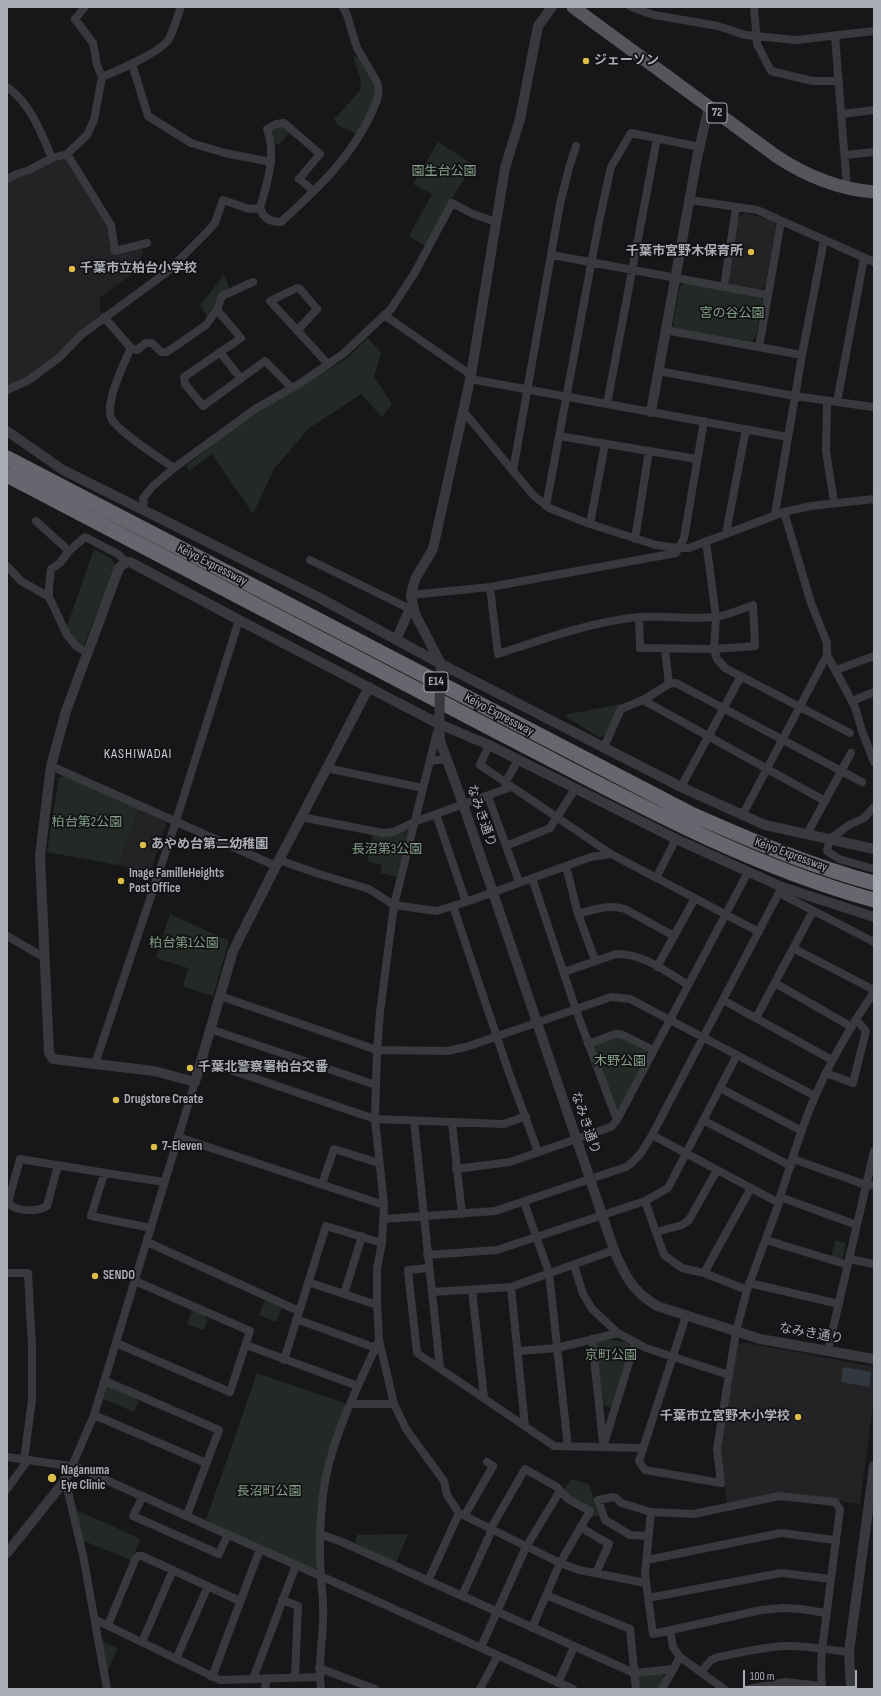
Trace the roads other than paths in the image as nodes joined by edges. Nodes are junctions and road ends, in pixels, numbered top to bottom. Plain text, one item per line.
1 (85, 7) edge
2 (181, 7) edge
3 (343, 7) edge
4 (552, 7) edge
5 (573, 7) edge
6 (631, 7) edge
7 (754, 7) edge
8 (874, 31) edge
9 (756, 36) junction
10 (835, 36) junction
11 (132, 64) junction
12 (102, 77) junction
13 (839, 81) junction
14 (7, 87) edge
15 (708, 106) junction
16 (874, 110) edge
17 (842, 114) junction
18 (657, 138) junction
19 (576, 146) dead end
20 (700, 147) junction
21 (874, 152) edge
22 (67, 154) junction
23 (845, 155) junction
24 (52, 158) junction
25 (271, 162) junction
26 (7, 179) edge
27 (847, 188) junction
28 (314, 191) junction
29 (874, 192) edge
30 (690, 200) junction
31 (736, 207) junction
32 (260, 208) junction
33 (781, 221) junction
34 (496, 222) junction
35 (824, 240) junction
36 (148, 243) dead end
37 (552, 255) junction
38 (864, 258) junction
39 (874, 262) edge
40 (592, 263) junction
41 (631, 270) junction
42 (675, 278) junction
43 (253, 282) dead end
44 (724, 287) junction
45 (768, 294) junction
46 (217, 310) junction
47 (384, 315) junction
48 (104, 317) junction
49 (666, 330) junction
50 (297, 331) junction
51 (759, 347) junction
52 (131, 348) junction
53 (220, 352) junction
54 (802, 355) junction
55 (328, 364) junction
56 (658, 371) junction
57 (470, 377) junction
58 (241, 379) junction
59 (292, 388) junction
60 (7, 390) edge
61 (527, 390) junction
62 (795, 396) junction
63 (566, 397) junction
64 (827, 400) junction
65 (837, 402) junction
66 (606, 404) junction
67 (873, 407) dead end
68 (464, 412) junction
69 (651, 412) junction
70 (704, 421) junction
71 (746, 429) junction
72 (7, 431) edge
73 (559, 436) junction
74 (788, 437) junction
75 (605, 444) junction
76 (649, 451) junction
77 (7, 458) edge
78 (697, 459) junction
79 (174, 468) junction
80 (513, 471) junction
81 (7, 475) edge
82 (874, 499) edge
83 (834, 502) junction
84 (546, 506) junction
85 (140, 509) junction
86 (779, 513) junction
87 (590, 524) junction
88 (30, 527) dead end
89 (726, 533) junction
90 (635, 539) junction
91 (706, 541) junction
92 (679, 548) junction
93 (69, 551) junction
94 (310, 560) dead end
95 (126, 562) junction
96 (7, 566) edge
97 (490, 587) junction
98 (49, 597) junction
99 (411, 603) junction
100 (639, 617) junction
101 (716, 617) junction
102 (239, 620) junction
103 (396, 640) junction
104 (664, 649) junction
105 (714, 649) junction
106 (88, 653) junction
107 (827, 654) junction
108 (874, 658) edge
109 (442, 664) junction
110 (836, 670) junction
111 (741, 676) junction
112 (669, 684) junction
113 (369, 687) junction
114 (874, 692) edge
115 (643, 700) junction
116 (852, 701) junction
117 (723, 707) junction
118 (800, 707) junction
119 (439, 724) junction
120 (850, 733) dead end
121 (708, 736) junction
122 (783, 739) junction
123 (489, 746) junction
124 (604, 747) junction
125 (851, 754) dead end
126 (447, 759) junction
127 (518, 760) junction
128 (430, 761) junction
129 (874, 762) edge
130 (51, 766) junction
131 (326, 768) junction
132 (767, 769) junction
133 (842, 771) junction
134 (862, 782) dead end
135 (508, 785) junction
136 (680, 787) junction
137 (423, 788) junction
138 (575, 789) junction
139 (488, 796) junction
140 (825, 801) junction
141 (463, 804) junction
142 (874, 807) edge
143 (436, 814) junction
144 (742, 816) junction
145 (301, 817) junction
146 (557, 818) junction
147 (176, 821) junction
148 (414, 822) junction
149 (807, 834) junction
150 (676, 839) junction
151 (830, 839) junction
152 (506, 846) junction
153 (874, 849) edge
154 (611, 854) junction
155 (277, 863) junction
156 (566, 866) junction
157 (874, 869) edge
158 (748, 872) junction
159 (532, 878) junction
160 (656, 878) junction
161 (519, 882) junction
162 (874, 883) edge
163 (781, 890) junction
164 (492, 892) junction
165 (695, 898) junction
166 (874, 900) edge
167 (466, 902) junction
168 (394, 905) junction
169 (453, 906) junction
170 (813, 911) junction
171 (578, 914) junction
172 (725, 914) junction
173 (874, 917) edge
174 (759, 932) junction
175 (7, 936) edge
176 (674, 936) junction
177 (874, 942) edge
178 (793, 948) junction
179 (45, 958) junction
180 (595, 960) junction
181 (657, 966) junction
182 (564, 972) junction
183 (775, 983) junction
184 (688, 985) junction
185 (874, 991) edge
186 (220, 996) junction
187 (723, 1000) junction
188 (576, 1010) junction
189 (756, 1018) junction
190 (856, 1018) junction
191 (669, 1020) junction
192 (537, 1023) junction
193 (850, 1026) junction
194 (210, 1029) junction
195 (497, 1036) junction
196 (703, 1038) junction
197 (588, 1044) junction
198 (377, 1050) junction
199 (653, 1050) junction
200 (737, 1055) junction
201 (201, 1060) junction
202 (832, 1060) junction
203 (95, 1064) junction
204 (826, 1073) junction
205 (195, 1082) junction
206 (376, 1085) junction
207 (720, 1088) junction
208 (815, 1096) junction
209 (526, 1116) junction
210 (375, 1119) junction
211 (414, 1120) junction
212 (617, 1120) junction
213 (703, 1120) junction
214 (452, 1123) junction
215 (802, 1131) junction
216 (652, 1135) junction
217 (178, 1137) junction
218 (577, 1140) junction
219 (874, 1151) edge
220 (538, 1152) junction
221 (685, 1153) junction
222 (792, 1162) junction
223 (379, 1163) junction
224 (58, 1165) junction
225 (456, 1168) junction
226 (718, 1170) junction
227 (104, 1174) junction
228 (590, 1178) junction
229 (165, 1182) junction
230 (322, 1184) junction
231 (870, 1185) edge
232 (751, 1188) junction
233 (780, 1200) junction
234 (645, 1201) junction
235 (524, 1202) junction
236 (384, 1205) junction
237 (462, 1214) junction
238 (602, 1214) junction
239 (424, 1216) junction
240 (384, 1219) junction
241 (857, 1225) junction
242 (151, 1228) junction
243 (656, 1232) junction
244 (362, 1236) junction
245 (537, 1237) junction
246 (766, 1240) junction
247 (147, 1242) junction
248 (382, 1242) junction
249 (614, 1250) junction
250 (427, 1255) junction
251 (848, 1262) junction
252 (874, 1264) edge
253 (574, 1265) junction
254 (429, 1268) junction
255 (7, 1273) edge
256 (549, 1274) junction
257 (704, 1274) junction
258 (135, 1281) junction
259 (308, 1282) junction
260 (511, 1287) junction
261 (748, 1287) junction
262 (472, 1290) junction
263 (432, 1292) junction
264 (344, 1294) junction
265 (839, 1304) junction
266 (377, 1305) junction
267 (299, 1311) junction
268 (686, 1316) junction
269 (296, 1319) junction
270 (736, 1332) junction
271 (618, 1333) junction
272 (592, 1339) junction
273 (635, 1343) junction
274 (116, 1344) junction
275 (377, 1344) junction
276 (246, 1345) junction
277 (558, 1348) junction
278 (828, 1350) junction
279 (518, 1352) junction
280 (672, 1357) junction
281 (874, 1357) edge
282 (284, 1360) junction
283 (440, 1368) junction
284 (729, 1375) junction
285 (104, 1381) junction
286 (358, 1386) junction
287 (484, 1397) junction
288 (351, 1404) junction
289 (394, 1404) junction
290 (94, 1415) junction
291 (525, 1426) junction
292 (568, 1447) junction
293 (603, 1447) junction
294 (643, 1448) junction
295 (7, 1457) edge
296 (26, 1460) junction
297 (487, 1462) dead end
298 (206, 1463) junction
299 (72, 1466) junction
300 (874, 1466) edge
301 (63, 1483) junction
302 (7, 1490) edge
303 (560, 1491) junction
304 (872, 1495) edge
305 (143, 1496) junction
306 (651, 1512) junction
307 (462, 1514) junction
308 (187, 1515) junction
309 (491, 1528) junction
310 (580, 1528) junction
311 (228, 1534) junction
312 (320, 1534) junction
313 (648, 1536) junction
314 (835, 1540) junction
315 (526, 1547) junction
316 (260, 1549) junction
317 (7, 1553) edge
318 (646, 1560) junction
319 (560, 1563) junction
320 (296, 1566) junction
321 (173, 1570) junction
322 (596, 1573) junction
323 (320, 1576) junction
324 (830, 1579) junction
325 (428, 1581) junction
326 (646, 1583) junction
327 (208, 1586) junction
328 (546, 1595) junction
329 (462, 1596) junction
330 (648, 1598) junction
331 (282, 1600) junction
332 (240, 1601) junction
333 (497, 1612) junction
334 (826, 1613) junction
335 (96, 1620) junction
336 (108, 1625) junction
337 (532, 1628) junction
338 (670, 1630) junction
339 (142, 1642) junction
340 (481, 1647) junction
341 (574, 1647) junction
342 (822, 1649) junction
343 (849, 1652) junction
344 (498, 1655) junction
345 (680, 1657) junction
346 (176, 1659) junction
347 (674, 1669) junction
348 (319, 1672) junction
349 (701, 1672) junction
350 (634, 1673) junction
351 (212, 1677) junction
352 (295, 1677) junction
353 (267, 1678) junction
354 (253, 1679) junction
355 (712, 1681) junction
356 (558, 1683) junction
357 (785, 1686) edge
358 (822, 1687) edge
359 (107, 1689) edge
360 (265, 1689) edge
361 (321, 1689) edge
362 (375, 1689) edge
363 (480, 1689) edge
364 (571, 1689) edge
365 (636, 1689) edge
366 (662, 1689) edge
367 (708, 1689) edge
368 (724, 1689) edge
369 (748, 1689) edge
370 (850, 1689) edge

1 - 12 street
2 - 11 street
3 - 28 street
4 - 34 street
5 - 15 main road, 72
6 - 9 street
7 - 9 street
8 - 10 street
9 - 10 street
9 - 13 street
10 - 13 street
11 - 12 street
11 - 25 street
12 - 22 street
13 - 17 street
14 - 24 street
15 - 20 street
15 - 27 main road, 72
16 - 17 street
17 - 23 street
18 - 20 street
18 - 40 street
18 - 41 street
19 - 37 street
20 - 30 street
21 - 23 street
22 - 24 street
22 - 36 street
23 - 27 street
24 - 26 street
25 - 28 street
25 - 32 street
27 - 29 main road, 72
28 - 32 street
30 - 31 street
30 - 42 street
31 - 33 street
31 - 44 street
32 - 48 street
33 - 35 street
33 - 45 street
34 - 47 street
34 - 57 street
35 - 38 street
35 - 54 street
37 - 40 street
37 - 61 street
38 - 39 street
38 - 65 street
40 - 41 street
40 - 63 street
41 - 42 street
41 - 66 street
42 - 44 street
42 - 49 street
43 - 46 street
44 - 45 street
45 - 51 street
46 - 52 street
46 - 53 street
47 - 55 street
47 - 57 street
48 - 52 street
48 - 60 street
49 - 51 street
49 - 56 street
50 - 50 street
50 - 55 street
51 - 54 street
52 - 79 street
53 - 58 street
53 - 58 street
54 - 62 street
55 - 59 street
56 - 62 street
56 - 69 street
57 - 61 street
57 - 68 street
58 - 59 street
59 - 79 street
61 - 63 street
61 - 80 street
62 - 64 street
62 - 74 street
63 - 66 street
63 - 73 street
64 - 65 street
64 - 83 street
65 - 67 street
66 - 69 street
68 - 80 street
68 - 99 street
69 - 70 street
70 - 71 street
70 - 78 street
71 - 74 street
71 - 89 street
72 - 85 street
73 - 75 street
73 - 84 street
74 - 86 street
75 - 76 street
75 - 87 street
76 - 78 street
76 - 90 street
77 - 162 highway, Keiyo Expressway / E14
78 - 92 street
79 - 85 street
80 - 84 street
81 - 166 highway, Keiyo Expressway / E14
82 - 83 street
83 - 86 street
84 - 87 street
85 - 103 street
86 - 89 street
86 - 107 street
87 - 90 street
88 - 93 street
89 - 91 street
90 - 92 street
91 - 92 street
91 - 101 street
92 - 97 street
93 - 95 street
93 - 98 street
94 - 99 street
95 - 102 street
95 - 106 street
96 - 98 street
97 - 99 street
97 - 100 street
98 - 106 street
99 - 103 street
99 - 109 street
100 - 101 street
100 - 104 street
101 - 105 street
101 - 105 street
102 - 113 street
102 - 147 street
103 - 109 street
104 - 105 street
104 - 112 street
105 - 111 street
106 - 130 street
107 - 110 street
107 - 118 street
108 - 110 street
109 - 119 street, なみき通り, bridge
109 - 124 street
110 - 116 street
111 - 117 street
111 - 118 street
112 - 115 street
112 - 117 street
113 - 119 street
113 - 131 street
114 - 116 street
115 - 121 street
115 - 124 street
116 - 129 street
117 - 121 street
117 - 122 street
118 - 120 street
118 - 122 street
119 - 123 street
119 - 126 street, なみき通り
119 - 128 street
121 - 132 street
121 - 136 street
122 - 132 street
122 - 133 street
123 - 127 street
123 - 135 street
124 - 136 street
125 - 133 street
126 - 128 street
126 - 141 street, なみき通り
127 - 135 street
127 - 138 street
128 - 137 street
130 - 147 street
130 - 179 street
131 - 137 street
131 - 145 street
132 - 140 street
132 - 144 street
133 - 134 street
133 - 140 street
135 - 139 street
135 - 146 street
136 - 144 street
137 - 148 street
138 - 146 street
138 - 150 street
139 - 141 street
139 - 152 street
140 - 149 street
141 - 143 street
141 - 164 street, なみき通り
142 - 151 street
143 - 148 street
143 - 167 street
144 - 149 street
145 - 148 street
145 - 155 street
146 - 152 street
146 - 154 street
147 - 155 street
147 - 203 street
148 - 168 street
149 - 151 street
150 - 158 street
150 - 160 street
151 - 153 street
151 - 157 street
152 - 161 street
154 - 156 street
154 - 160 street
155 - 168 street
155 - 186 street
156 - 159 street
156 - 171 street
158 - 163 street
158 - 172 street
159 - 161 street
159 - 182 street
160 - 165 street
161 - 164 street
163 - 170 street
163 - 173 street
163 - 174 street
164 - 167 street
164 - 192 street, なみき通り
165 - 172 street
165 - 176 street
167 - 169 street
168 - 169 street
168 - 198 street
169 - 195 street
170 - 177 street
170 - 178 street
171 - 176 street
171 - 180 street
172 - 174 street
172 - 184 street
174 - 187 street
175 - 179 street
176 - 181 street
178 - 183 street
178 - 185 street
179 - 203 street
180 - 181 street
180 - 182 street
181 - 184 street
182 - 188 street
183 - 189 street
183 - 193 street
184 - 191 street
185 - 190 street
186 - 194 street
186 - 198 street
187 - 189 street
187 - 196 street
188 - 191 street
188 - 192 street
188 - 197 street
189 - 202 street
190 - 193 street
190 - 204 street
191 - 196 street
191 - 199 street
192 - 195 street
192 - 218 street, なみき通り
193 - 202 street
194 - 201 street
194 - 206 street
195 - 198 street
195 - 209 street
196 - 200 street
196 - 216 street
197 - 199 street
197 - 212 street
198 - 206 street
199 - 212 street
200 - 207 street
200 - 208 street
201 - 205 street
201 - 210 street
202 - 204 street
203 - 205 street
204 - 208 street
205 - 217 street
206 - 210 street
207 - 213 street
207 - 215 street
208 - 215 street
209 - 214 street
209 - 220 street
210 - 211 street
210 - 223 street
211 - 214 street
211 - 239 street
212 - 218 street
213 - 221 street
213 - 222 street
214 - 225 street
215 - 222 street
216 - 221 street
216 - 228 street
217 - 229 street
217 - 230 street
218 - 220 street
218 - 228 street, なみき通り
219 - 231 street
220 - 225 street
221 - 226 street
221 - 234 street
222 - 231 street
222 - 233 street
223 - 230 street
223 - 236 street
224 - 224 street
224 - 227 street
225 - 237 street
226 - 232 street
226 - 243 street
227 - 229 street
227 - 242 street
228 - 235 street
228 - 238 street, なみき通り
229 - 242 street
230 - 236 street
231 - 241 street
232 - 233 street
232 - 257 street
233 - 241 street
233 - 246 street
234 - 238 street
234 - 243 street
235 - 237 street
235 - 245 street
236 - 240 street
237 - 239 street
238 - 245 street
238 - 249 street, なみき通り
239 - 240 street
239 - 250 street
240 - 248 street
241 - 251 street
242 - 247 street
243 - 257 street
244 - 248 street
244 - 259 street
244 - 264 street
245 - 250 street
245 - 256 street
246 - 251 street
246 - 261 street
247 - 258 street
247 - 267 street
248 - 266 street
249 - 253 street
249 - 268 street, なみき通り
250 - 254 street
251 - 252 street
251 - 265 street
253 - 256 street
253 - 271 street
254 - 263 street
254 - 283 street
255 - 296 street
256 - 260 street
256 - 277 street
257 - 261 street
258 - 274 street
258 - 276 street
259 - 264 street
259 - 267 street
260 - 262 street
260 - 279 street
261 - 265 street
261 - 270 street
262 - 263 street
262 - 287 street
263 - 283 street
264 - 266 street
265 - 278 street
266 - 275 street
267 - 269 street
268 - 270 street, なみき通り
268 - 280 street
269 - 275 street
269 - 282 street
270 - 278 street, なみき通り
270 - 284 street
271 - 272 street
271 - 273 street
272 - 277 street
272 - 293 street
273 - 280 street
273 - 293 street
274 - 276 street
274 - 285 street
275 - 286 street
275 - 289 street
276 - 282 street
277 - 279 street
277 - 292 street
278 - 281 street, なみき通り
279 - 291 street
280 - 284 street
280 - 294 street
282 - 286 street
283 - 287 street
284 - 294 street
285 - 290 street
285 - 298 street
286 - 288 street
287 - 291 street
288 - 289 street
288 - 312 street
289 - 307 street
290 - 298 street
290 - 299 street
291 - 292 street
292 - 293 street
293 - 294 street
295 - 296 street
296 - 299 street
296 - 302 street
297 - 307 street
298 - 308 street
299 - 301 street
299 - 305 street
300 - 304 street
301 - 317 street
301 - 335 street
303 - 309 street
303 - 310 street
303 - 315 street
304 - 343 street
305 - 308 street
305 - 311 street
306 - 313 street
306 - 313 street
306 - 314 street
307 - 309 street
307 - 325 street
308 - 311 street
309 - 315 street
309 - 329 street
310 - 319 street
310 - 322 street
311 - 316 street
312 - 323 street
312 - 325 street
313 - 318 street
314 - 318 street
314 - 324 street
315 - 319 street
315 - 333 street
316 - 320 street
316 - 332 street
318 - 326 street
319 - 322 street
319 - 328 street
320 - 323 street
320 - 331 street
321 - 327 street
321 - 336 street
321 - 339 street
322 - 326 street
323 - 340 street
323 - 348 street
324 - 330 street
324 - 334 street
325 - 329 street
326 - 330 street
327 - 332 street
327 - 346 street
328 - 337 street
328 - 350 street
329 - 333 street
330 - 338 street
331 - 352 street
331 - 354 street
332 - 351 street
333 - 337 street
333 - 340 street
334 - 338 street
334 - 342 street
335 - 336 street
335 - 359 street
336 - 339 street
337 - 341 street
338 - 345 street
339 - 346 street
340 - 344 street
341 - 350 street
341 - 356 street
342 - 343 street
342 - 349 street
342 - 358 street
343 - 370 street
344 - 356 street
344 - 363 street
345 - 347 street
345 - 349 street
346 - 351 street
347 - 350 street
347 - 366 street
348 - 352 street
348 - 361 street
348 - 362 street
349 - 355 street
350 - 365 street
351 - 354 street
352 - 353 street
353 - 354 street
353 - 360 street
355 - 367 street
355 - 368 street
356 - 364 street
357 - 358 street
357 - 369 street

